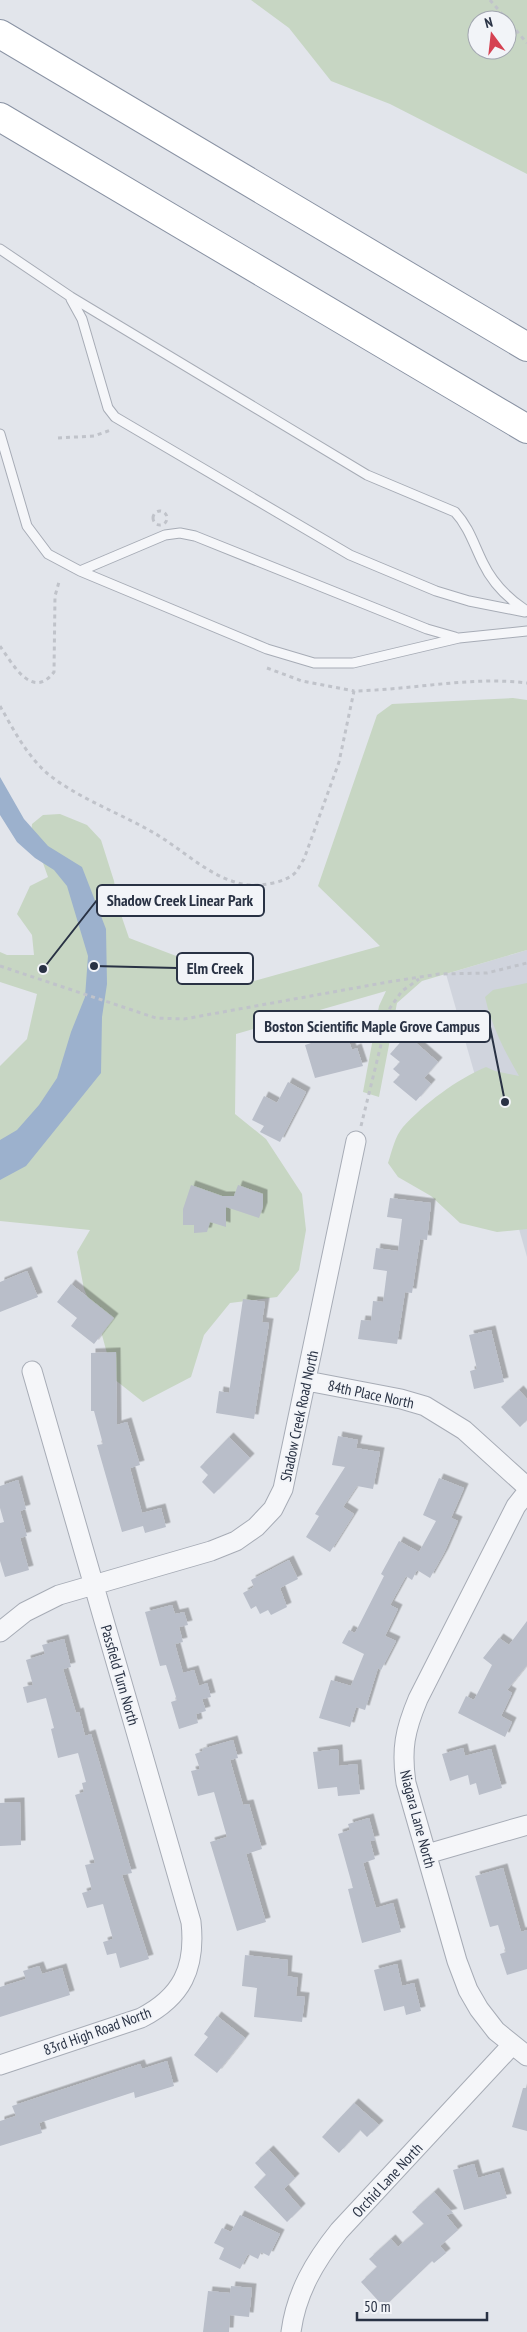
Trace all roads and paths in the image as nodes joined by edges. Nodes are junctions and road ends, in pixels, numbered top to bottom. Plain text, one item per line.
1 (490, 0) edge
2 (0, 34) edge
3 (527, 43) edge
4 (0, 117) edge
5 (0, 249) edge
6 (68, 294) junction
7 (527, 347) edge
8 (120, 420) junction
9 (527, 429) edge
10 (0, 434) edge
11 (58, 438) dead end
12 (166, 514) joint
13 (80, 571) junction
14 (58, 582) dead end
15 (527, 612) edge
16 (527, 631) edge
17 (459, 638) junction
18 (0, 646) edge
19 (267, 668) dead end
20 (527, 683) edge
21 (354, 691) junction
22 (0, 706) edge
23 (527, 963) edge
24 (0, 966) edge
25 (424, 977) junction
26 (356, 1141) joint
27 (32, 1371) dead end
28 (306, 1381) junction
29 (527, 1488) edge
30 (527, 1492) edge
31 (95, 1584) junction
32 (0, 1632) edge
33 (527, 1825) edge
34 (427, 1854) junction
35 (183, 1981) joint
36 (519, 2051) edge
37 (0, 2065) edge
38 (291, 2332) edge

1 - 3 path
2 - 7 highway
4 - 9 highway
5 - 6 lane
6 - 8 lane
6 - 15 lane
8 - 11 path
8 - 15 lane
10 - 13 lane
12 - 12 path
13 - 17 lane
13 - 17 lane
14 - 18 path
16 - 17 lane
19 - 21 path
20 - 21 path
21 - 22 path
23 - 25 path
24 - 25 path
25 - 26 path
26 - 28 street, Shadow Creek Road North
27 - 31 street, Passfield Turn North
28 - 29 street, 84th Place North
28 - 31 street, Shadow Creek Road North
30 - 34 street, Niagara Lane North
31 - 32 street, Shadow Creek Road North
31 - 35 street, Passfield Turn North
33 - 34 street
34 - 36 street, Niagara Lane North
35 - 37 street, 83rd High Road North
36 - 38 street, Orchid Lane North

